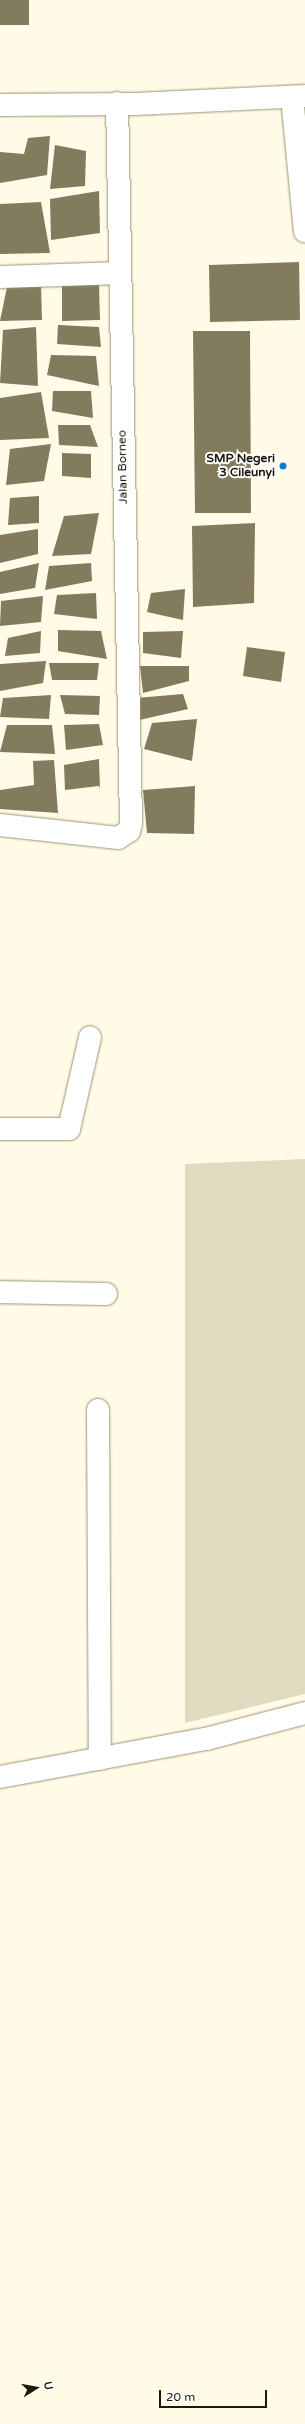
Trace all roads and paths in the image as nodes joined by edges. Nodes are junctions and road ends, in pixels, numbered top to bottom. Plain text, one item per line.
1 (298, 96) edge
2 (117, 103) junction
3 (0, 105) edge
4 (305, 231) edge
5 (118, 273) junction
6 (0, 277) edge
7 (0, 824) edge
8 (90, 1037) dead end
9 (0, 1129) edge
10 (0, 1292) edge
11 (106, 1294) dead end
12 (98, 1410) dead end
13 (305, 1713) edge
14 (100, 1759) junction
15 (0, 1777) edge

1 - 2 street
1 - 4 street
2 - 3 street
2 - 5 street, Jalan Borneo
5 - 6 street
5 - 7 street, Jalan Borneo
8 - 9 street
10 - 11 street
12 - 14 street
13 - 14 street
14 - 15 street

